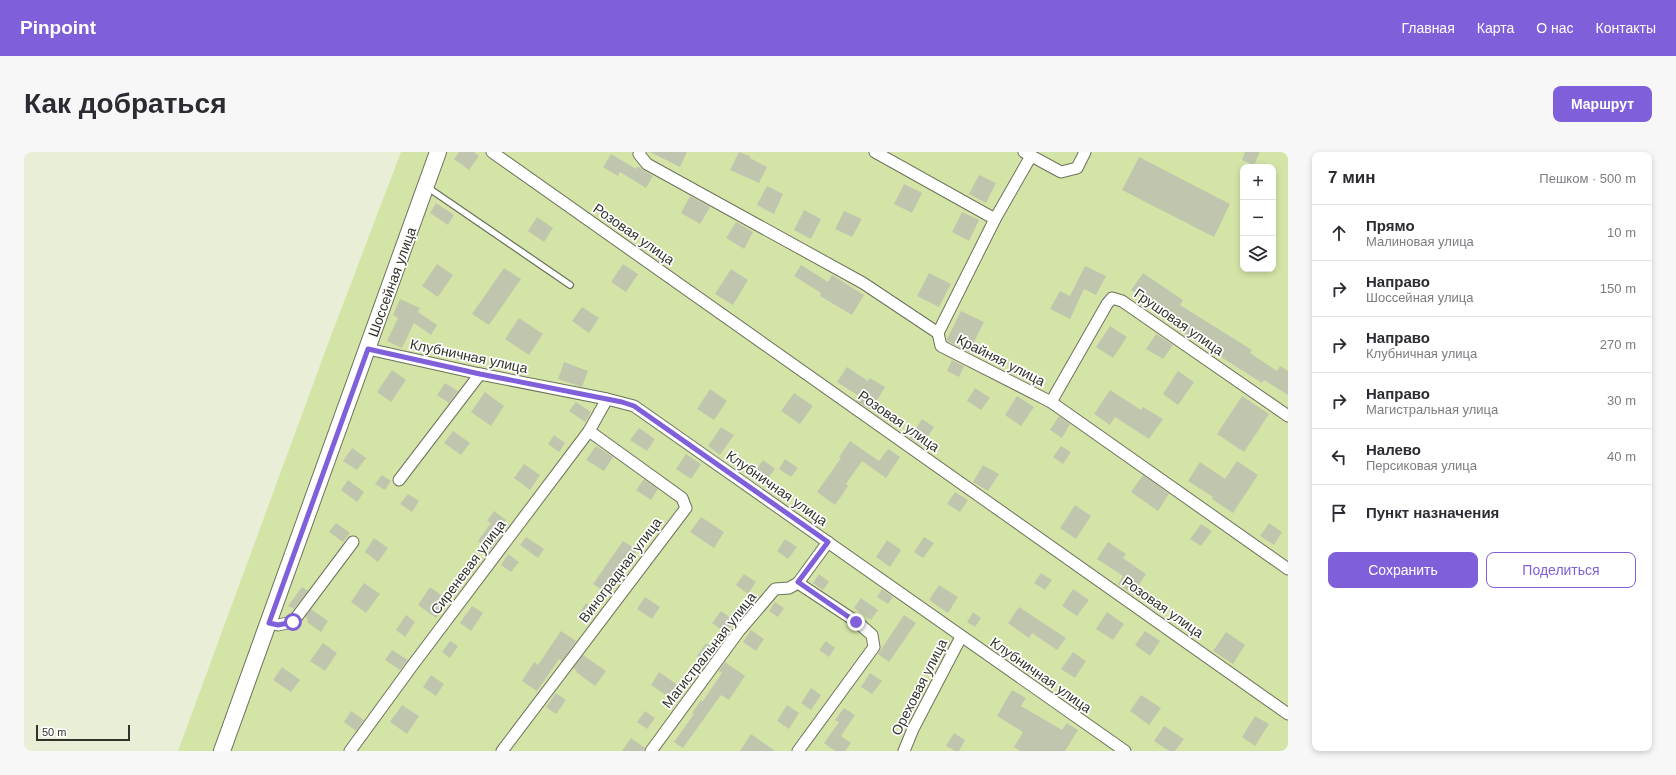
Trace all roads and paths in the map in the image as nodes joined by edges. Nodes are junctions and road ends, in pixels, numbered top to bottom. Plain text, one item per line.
1 (438, 152) edge
2 (492, 152) edge
3 (640, 152) edge
4 (875, 152) edge
5 (1085, 152) edge
6 (1027, 154) edge
7 (426, 187) junction
8 (995, 219) junction
9 (570, 285) dead end
10 (938, 333) junction
11 (368, 349) junction
12 (480, 374) junction
13 (607, 399) junction
14 (1051, 402) junction
15 (1288, 416) edge
16 (589, 431) junction
17 (399, 480) dead end
18 (353, 542) dead end
19 (828, 542) junction
20 (1288, 569) edge
21 (798, 582) junction
22 (269, 623) junction
23 (961, 637) junction
24 (1288, 714) edge
25 (222, 751) edge
26 (350, 751) edge
27 (502, 751) edge
28 (651, 751) edge
29 (798, 751) edge
30 (904, 751) edge
31 (1125, 751) edge

1 - 7 street, Шоссейная улица
2 - 24 street, Розовая улица
3 - 10 street, Крайняя улица
4 - 8 street
5 - 6 street
6 - 8 street
7 - 9 lane
7 - 11 street, Шоссейная улица
8 - 10 street
10 - 14 street, Крайняя улица
11 - 12 street, Клубничная улица
11 - 22 street, Шоссейная улица
12 - 13 street, Клубничная улица
12 - 17 street
13 - 16 street, Сиреневая улица
13 - 19 street, Клубничная улица
14 - 15 street, Грушовая улица
14 - 20 street, Крайняя улица
16 - 26 street, Сиреневая улица
16 - 27 street, Виноградная улица
18 - 22 street
19 - 21 street
19 - 23 street, Клубничная улица
21 - 28 street, Магистральная улица
21 - 29 street
22 - 25 street, Шоссейная улица
23 - 30 street, Ореховая улица
23 - 31 street, Клубничная улица

